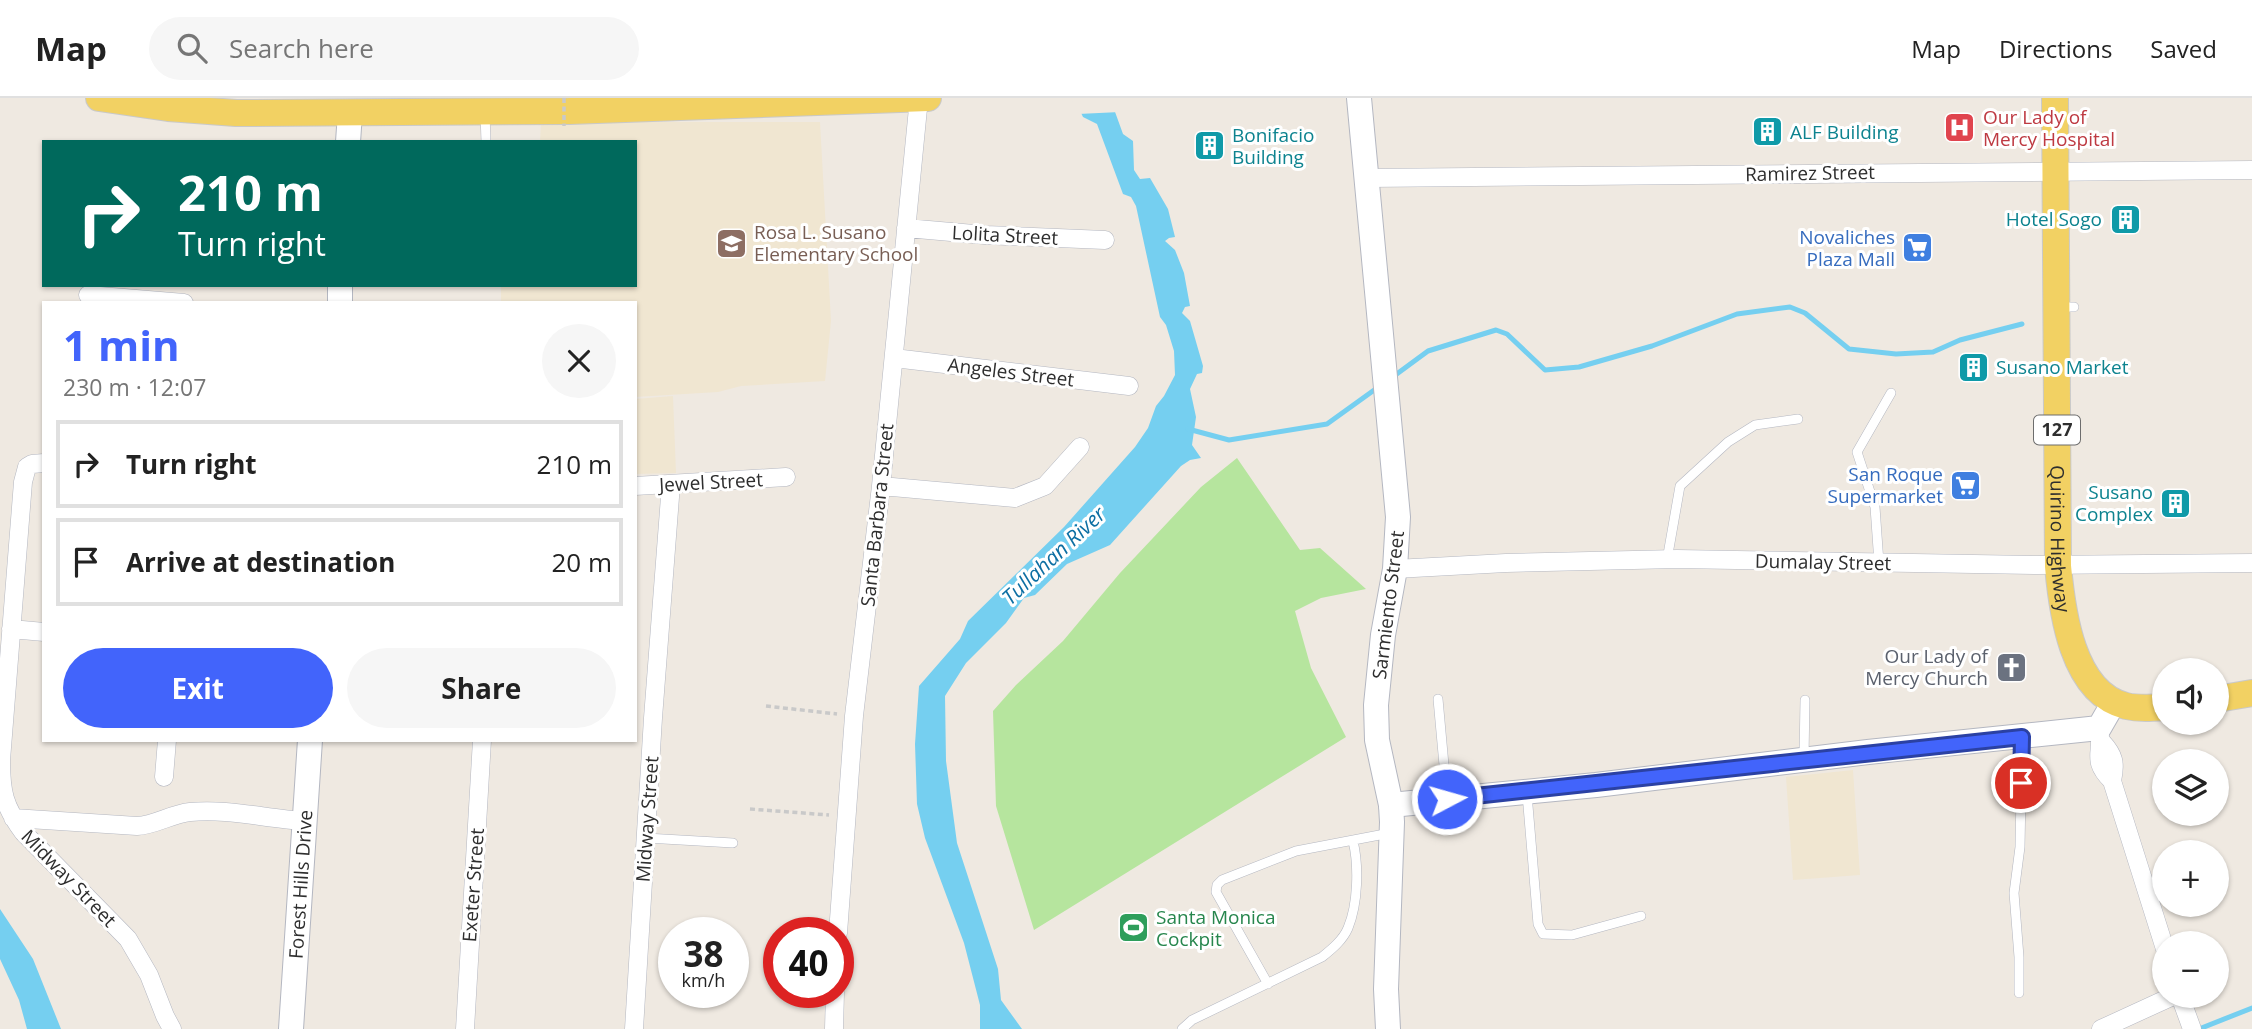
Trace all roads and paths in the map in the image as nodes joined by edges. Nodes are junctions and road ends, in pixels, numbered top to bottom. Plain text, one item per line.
1 (99, 98) edge
2 (564, 98) edge
3 (919, 98) edge
4 (928, 98) edge
5 (1359, 98) edge
6 (2055, 98) edge
7 (778, 100) edge
8 (131, 101) edge
9 (625, 104) edge
10 (212, 105) edge
11 (378, 106) edge
12 (485, 112) junction
13 (350, 113) junction
14 (564, 126) dead end
15 (348, 140) edge
16 (486, 140) edge
17 (2055, 170) junction
18 (2252, 170) edge
19 (1367, 178) junction
20 (906, 228) junction
21 (1105, 240) dead end
22 (128, 292) edge
23 (88, 295) dead end
24 (174, 301) edge
25 (894, 358) junction
26 (1129, 386) dead end
27 (1891, 393) dead end
28 (1798, 418) dead end
29 (1080, 447) dead end
30 (35, 465) edge
31 (786, 477) dead end
32 (671, 484) junction
33 (637, 486) edge
34 (881, 486) junction
35 (1667, 559) junction
36 (1879, 563) junction
37 (2252, 563) edge
38 (2058, 566) junction
39 (1395, 569) junction
40 (11, 629) junction
41 (42, 632) edge
42 (2251, 697) edge
43 (2229, 698) edge
44 (1438, 699) dead end
45 (1805, 699) dead end
46 (2114, 702) junction
47 (766, 706) dead end
48 (2152, 708) edge
49 (854, 716) junction
50 (2101, 735) junction
51 (2022, 737) junction
52 (167, 742) edge
53 (310, 742) edge
54 (482, 742) edge
55 (1804, 761) junction
56 (164, 777) dead end
57 (1527, 791) junction
58 (1447, 799) junction
59 (1391, 805) junction
60 (750, 809) dead end
61 (845, 816) junction
62 (13, 818) junction
63 (305, 821) junction
64 (1391, 833) junction
65 (646, 838) junction
66 (1353, 841) junction
67 (733, 843) dead end
68 (1642, 916) dead end
69 (839, 917) edge
70 (2159, 931) edge
71 (1268, 984) junction
72 (2019, 993) dead end
73 (2152, 1006) edge
74 (835, 1008) edge
75 (2184, 1008) edge
76 (2190, 1025) edge
77 (172, 1029) edge
78 (291, 1029) edge
79 (464, 1029) edge
80 (634, 1029) edge
81 (834, 1029) edge
82 (1182, 1029) edge
83 (1388, 1029) edge
84 (2101, 1029) edge

1 - 8 main road
2 - 14 path, bridge
3 - 4 main road
3 - 7 main road
3 - 20 street, Santa Barbara Street
5 - 19 street, Sarmiento Street
6 - 17 main road, Quirino Highway / 127
7 - 9 main road
8 - 10 main road
9 - 12 main road
10 - 13 main road
11 - 12 main road
11 - 13 main road
12 - 16 lane
13 - 15 street
17 - 18 street, Ramirez Street
17 - 19 street, Ramirez Street
17 - 38 main road, Quirino Highway / 127
19 - 39 street, Sarmiento Street
20 - 21 street, Lolita Street
20 - 25 street, Santa Barbara Street
22 - 23 street
22 - 24 street
25 - 26 street, Angeles Street
25 - 34 street, Santa Barbara Street
27 - 36 lane
28 - 35 lane
29 - 34 street
30 - 40 street, Midway Street
31 - 32 street, Jewel Street
32 - 33 street, Jewel Street
32 - 65 street, Midway Street
34 - 49 street, Santa Barbara Street
35 - 36 street, Dumalay Street
35 - 39 street, Dumalay Street
36 - 38 street, Dumalay Street
37 - 38 street, Dumalay Street
38 - 46 main road, Quirino Highway / 127
39 - 59 street, Sarmiento Street
40 - 41 street
40 - 62 street, Midway Street
42 - 43 main road
44 - 58 lane
45 - 55 lane
46 - 48 main road
46 - 50 street
47 - 49 path
49 - 61 street, Santa Barbara Street
50 - 51 street
50 - 70 street
51 - 55 street
51 - 72 lane
52 - 56 street
53 - 63 street, Forest Hills Drive
54 - 79 street, Exeter Street
55 - 57 street
57 - 58 street
57 - 68 lane
58 - 59 street
59 - 64 street, Sarmiento Street
60 - 61 path
61 - 69 street, Santa Barbara Street
62 - 63 street
62 - 77 street, Midway Street
63 - 78 street, Forest Hills Drive
64 - 66 lane
64 - 83 street, Sarmiento Street
65 - 67 lane
65 - 80 street, Midway Street
66 - 71 lane
66 - 71 lane
71 - 82 lane
73 - 84 street
74 - 81 street
75 - 76 street

